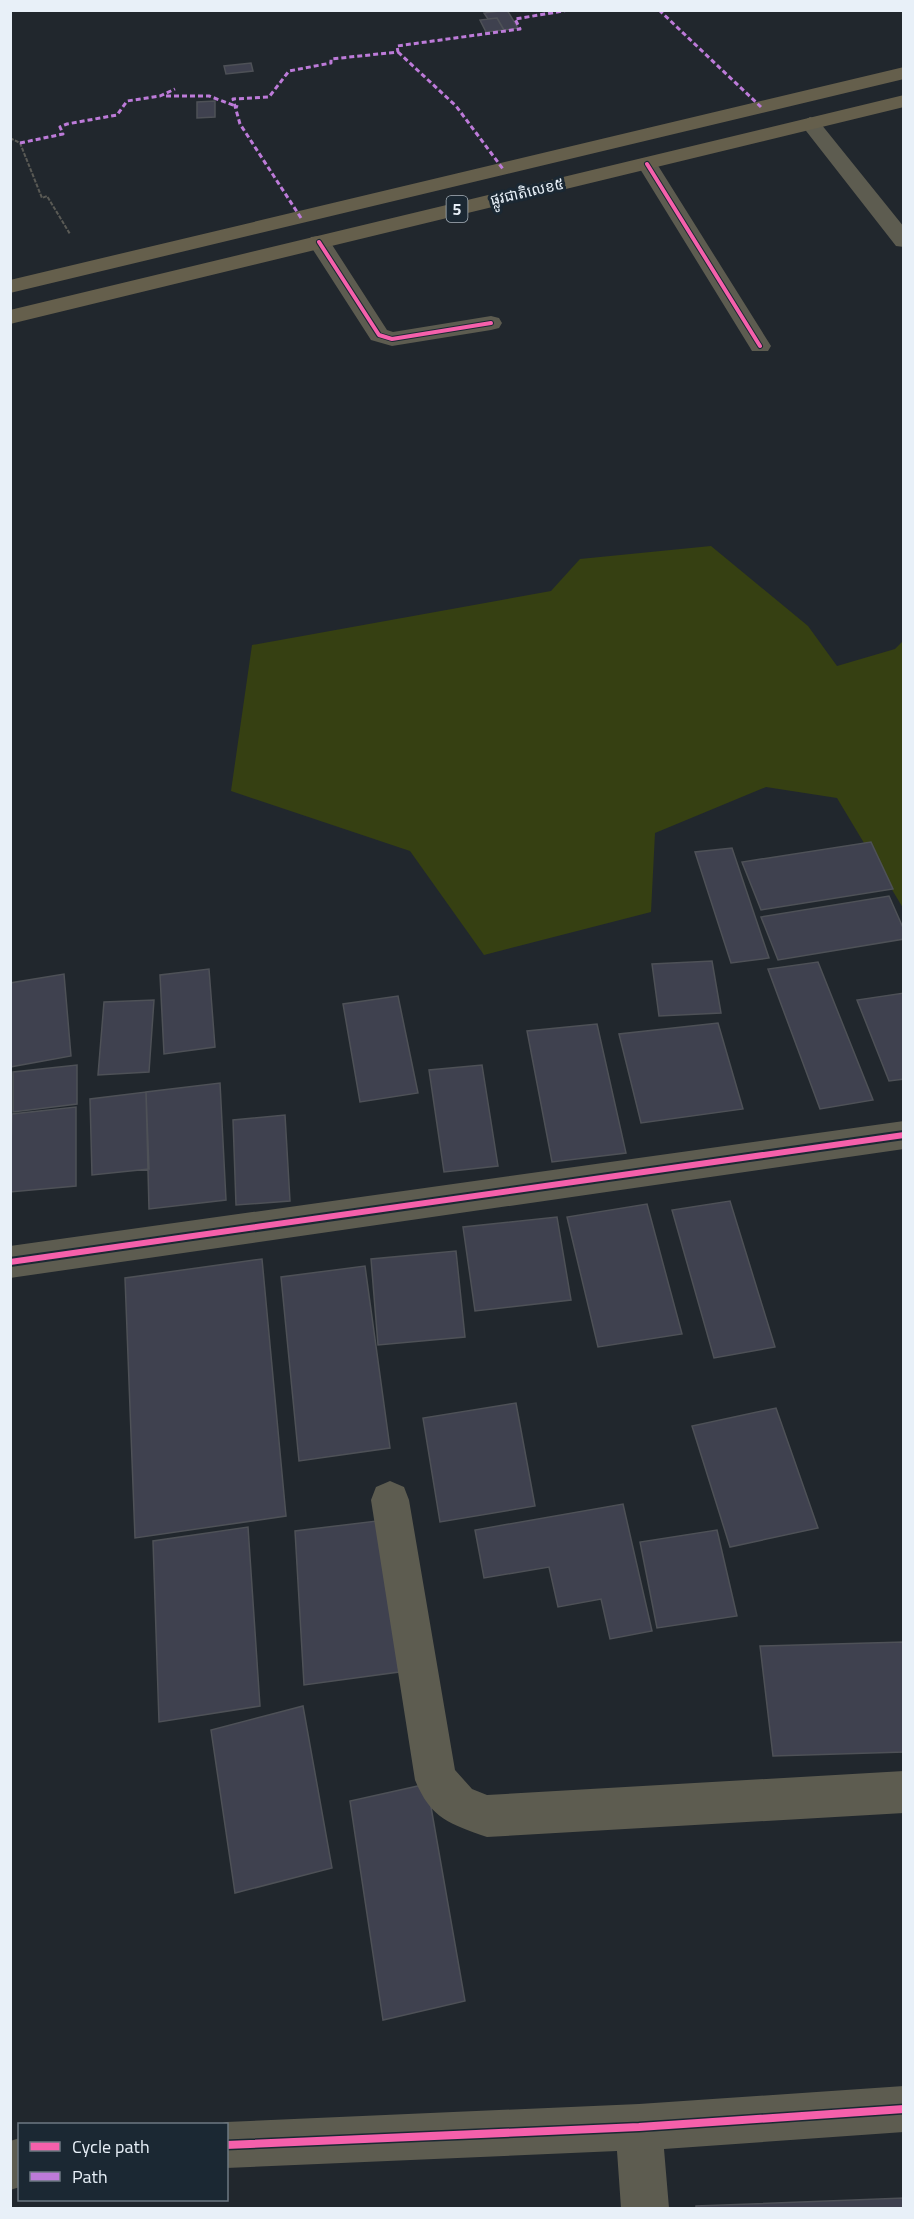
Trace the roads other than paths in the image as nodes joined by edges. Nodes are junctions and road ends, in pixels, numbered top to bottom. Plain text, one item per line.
1 (903, 73) edge
2 (903, 101) edge
3 (810, 123) junction
4 (647, 164) junction
5 (903, 241) edge
6 (319, 242) junction
7 (10, 287) edge
8 (10, 317) edge
9 (491, 323) dead end
10 (760, 346) dead end
11 (903, 1135) edge
12 (10, 1262) edge
13 (390, 1500) dead end
14 (903, 1792) edge
15 (903, 2109) edge
16 (639, 2127) junction
17 (228, 2145) edge
18 (645, 2208) edge

1 - 7 highway, ផ្លូវជាតិលេខ៥ / 5
2 - 3 highway, ផ្លូវជាតិលេខ៥ / 5
3 - 4 highway, ផ្លូវជាតិលេខ៥ / 5
3 - 5 street
4 - 6 highway, ផ្លូវជាតិលេខ៥ / 5
4 - 10 street
6 - 8 highway, ផ្លូវជាតិលេខ៥ / 5
6 - 9 street
11 - 12 street
13 - 14 street
15 - 16 street
16 - 17 street
16 - 18 street

